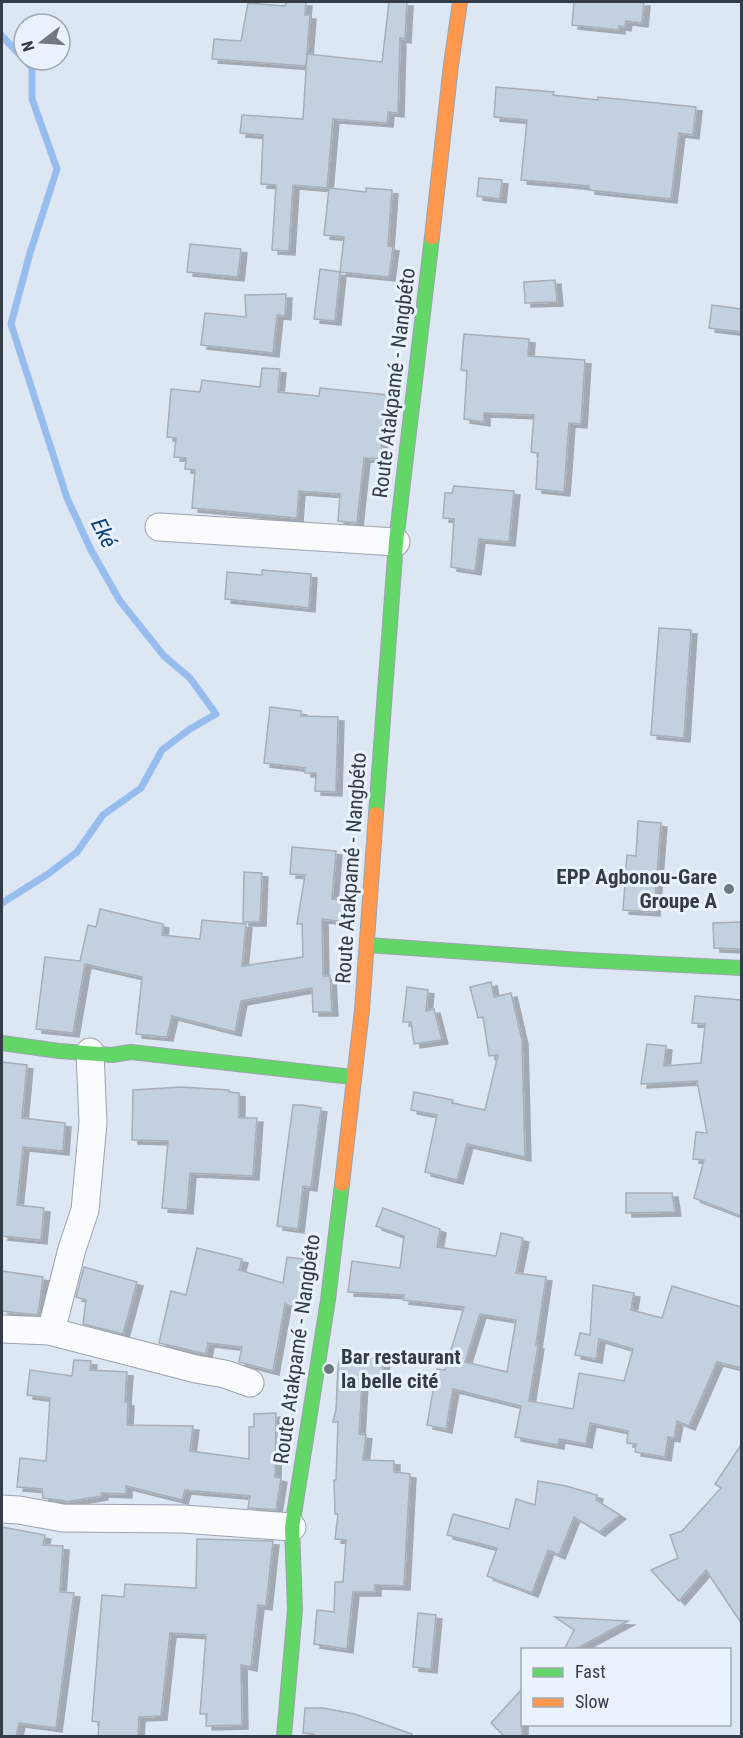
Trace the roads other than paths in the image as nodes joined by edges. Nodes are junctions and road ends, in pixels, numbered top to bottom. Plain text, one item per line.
1 (460, 2) edge
2 (159, 527) dead end
3 (396, 542) junction
4 (367, 945) junction
5 (741, 968) edge
6 (2, 1043) edge
7 (90, 1052) junction
8 (352, 1077) junction
9 (2, 1329) edge
10 (49, 1331) junction
11 (249, 1383) dead end
12 (2, 1509) edge
13 (292, 1527) junction
14 (284, 1737) edge

1 - 3 main road, Route Atakpamé - Nangbéto
2 - 3 street
3 - 4 main road, Route Atakpamé - Nangbéto
4 - 5 main road
4 - 8 main road, Route Atakpamé - Nangbéto
6 - 7 main road
7 - 8 main road
7 - 10 street
8 - 13 main road, Route Atakpamé - Nangbéto
9 - 10 street
10 - 11 street
12 - 13 street
13 - 14 main road, Route Atakpamé - Nangbéto

